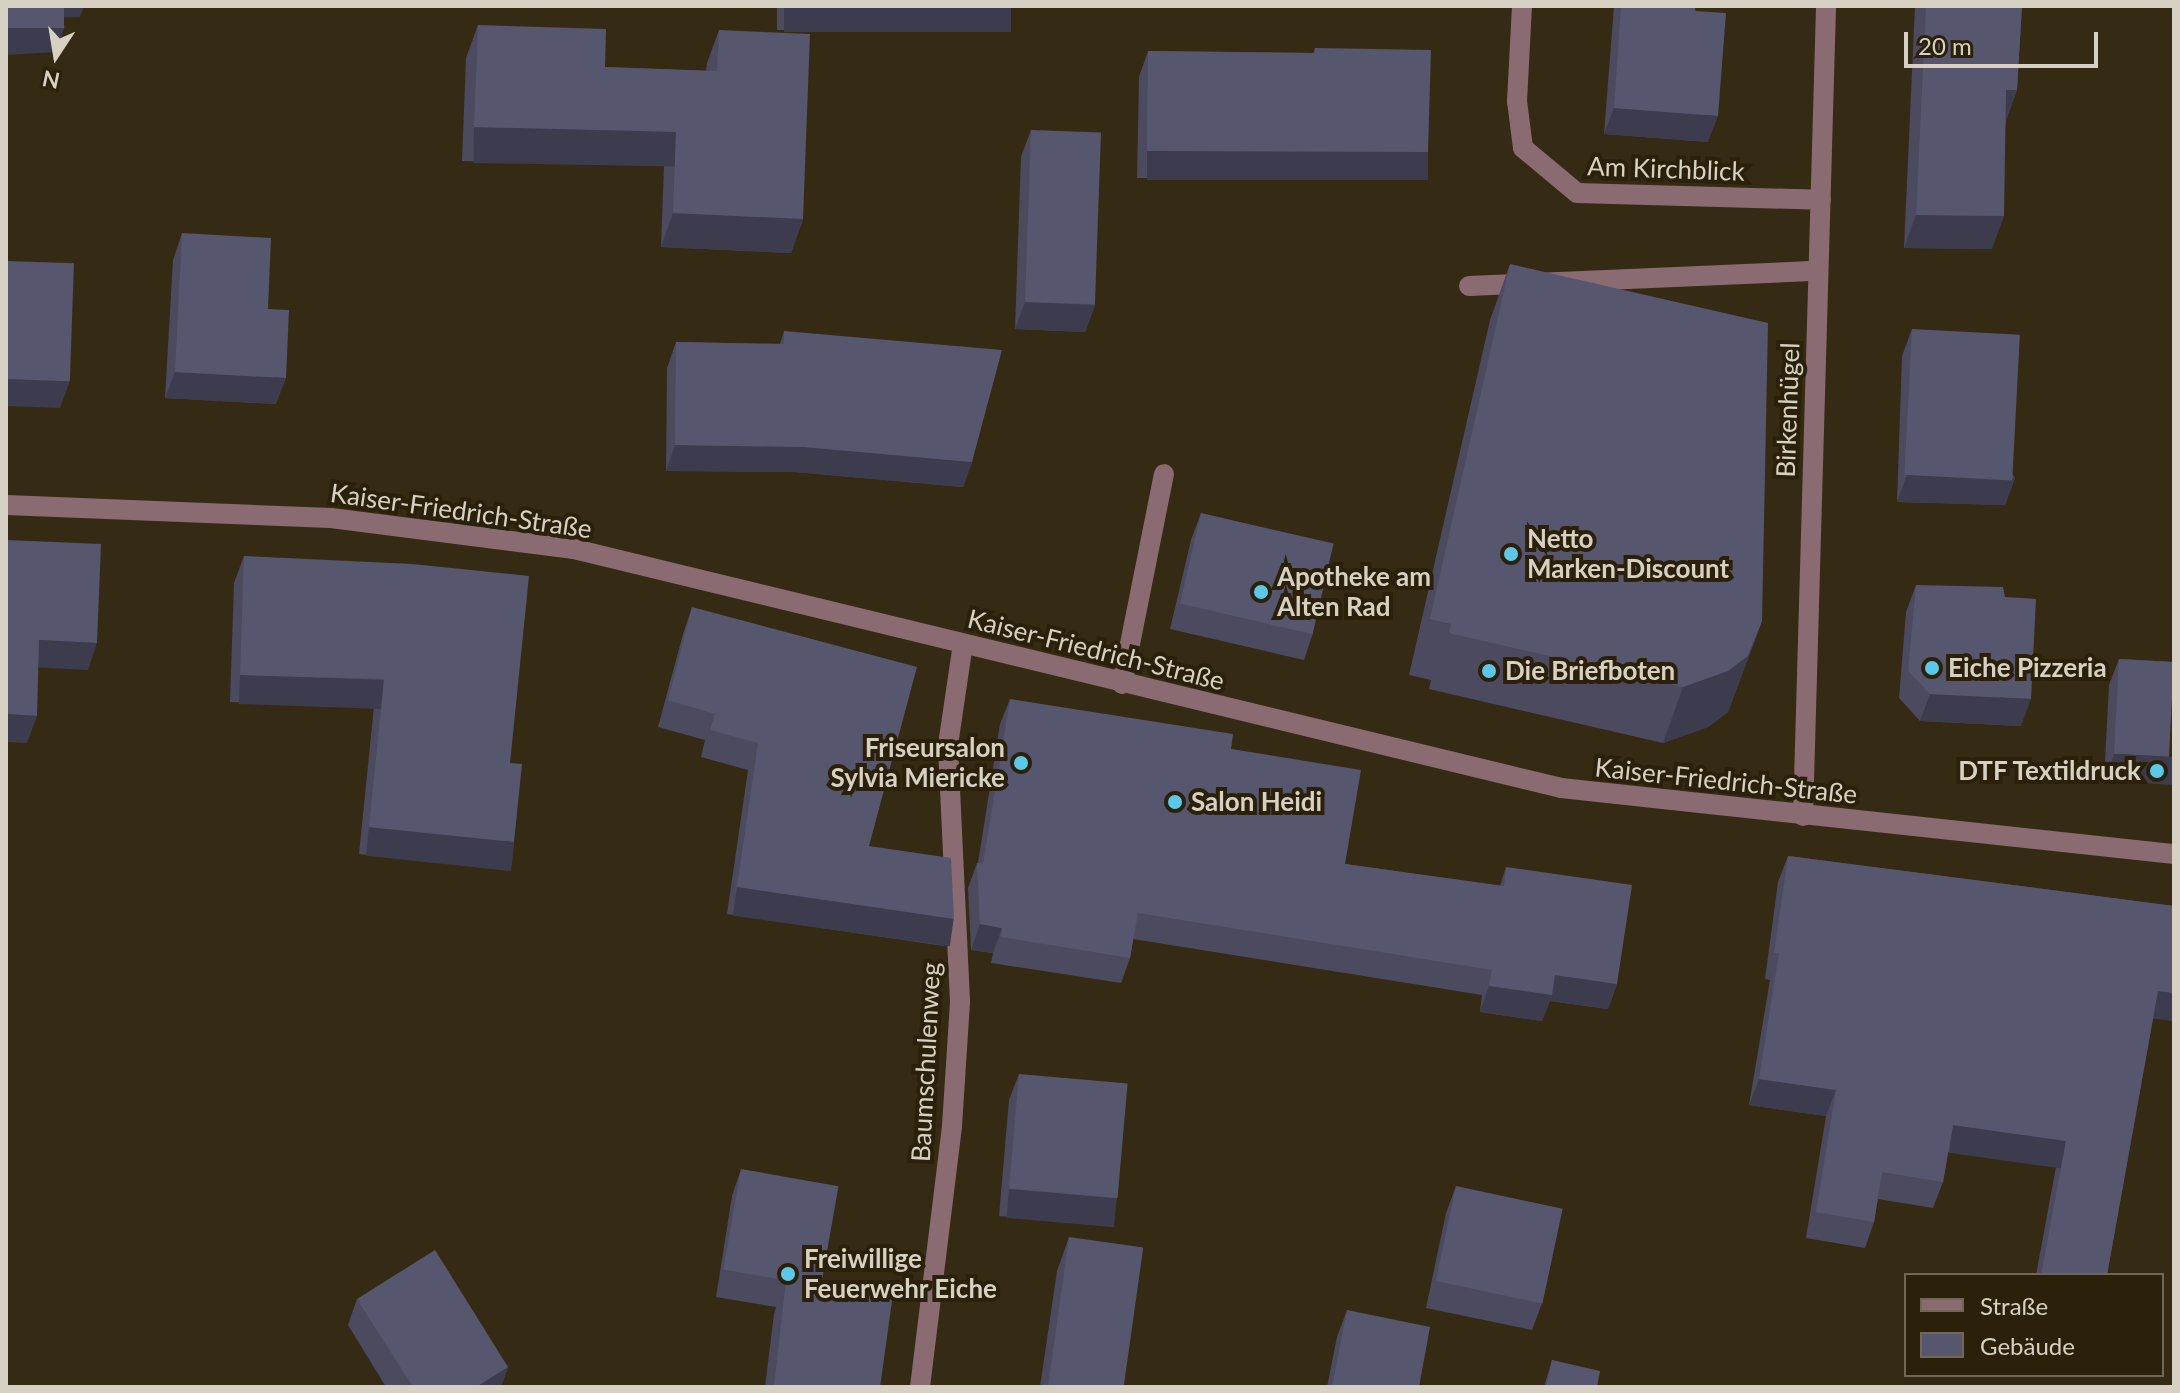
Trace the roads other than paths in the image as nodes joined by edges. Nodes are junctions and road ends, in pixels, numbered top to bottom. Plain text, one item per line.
1 (1522, 6) edge
2 (1826, 6) edge
3 (1821, 200) junction
4 (1817, 271) junction
5 (1469, 286) dead end
6 (1164, 474) dead end
7 (6, 505) edge
8 (963, 644) junction
9 (1122, 684) junction
10 (1803, 816) junction
11 (2174, 854) edge
12 (920, 1387) edge

1 - 3 street, Am Kirchblick
2 - 3 street, Birkenhügel
3 - 4 street, Birkenhügel
4 - 5 street
4 - 10 street, Birkenhügel
6 - 9 street
7 - 8 street, Kaiser-Friedrich-Straße
8 - 9 street, Kaiser-Friedrich-Straße
8 - 12 street, Baumschulenweg
9 - 10 street, Kaiser-Friedrich-Straße
10 - 11 street, Kaiser-Friedrich-Straße

